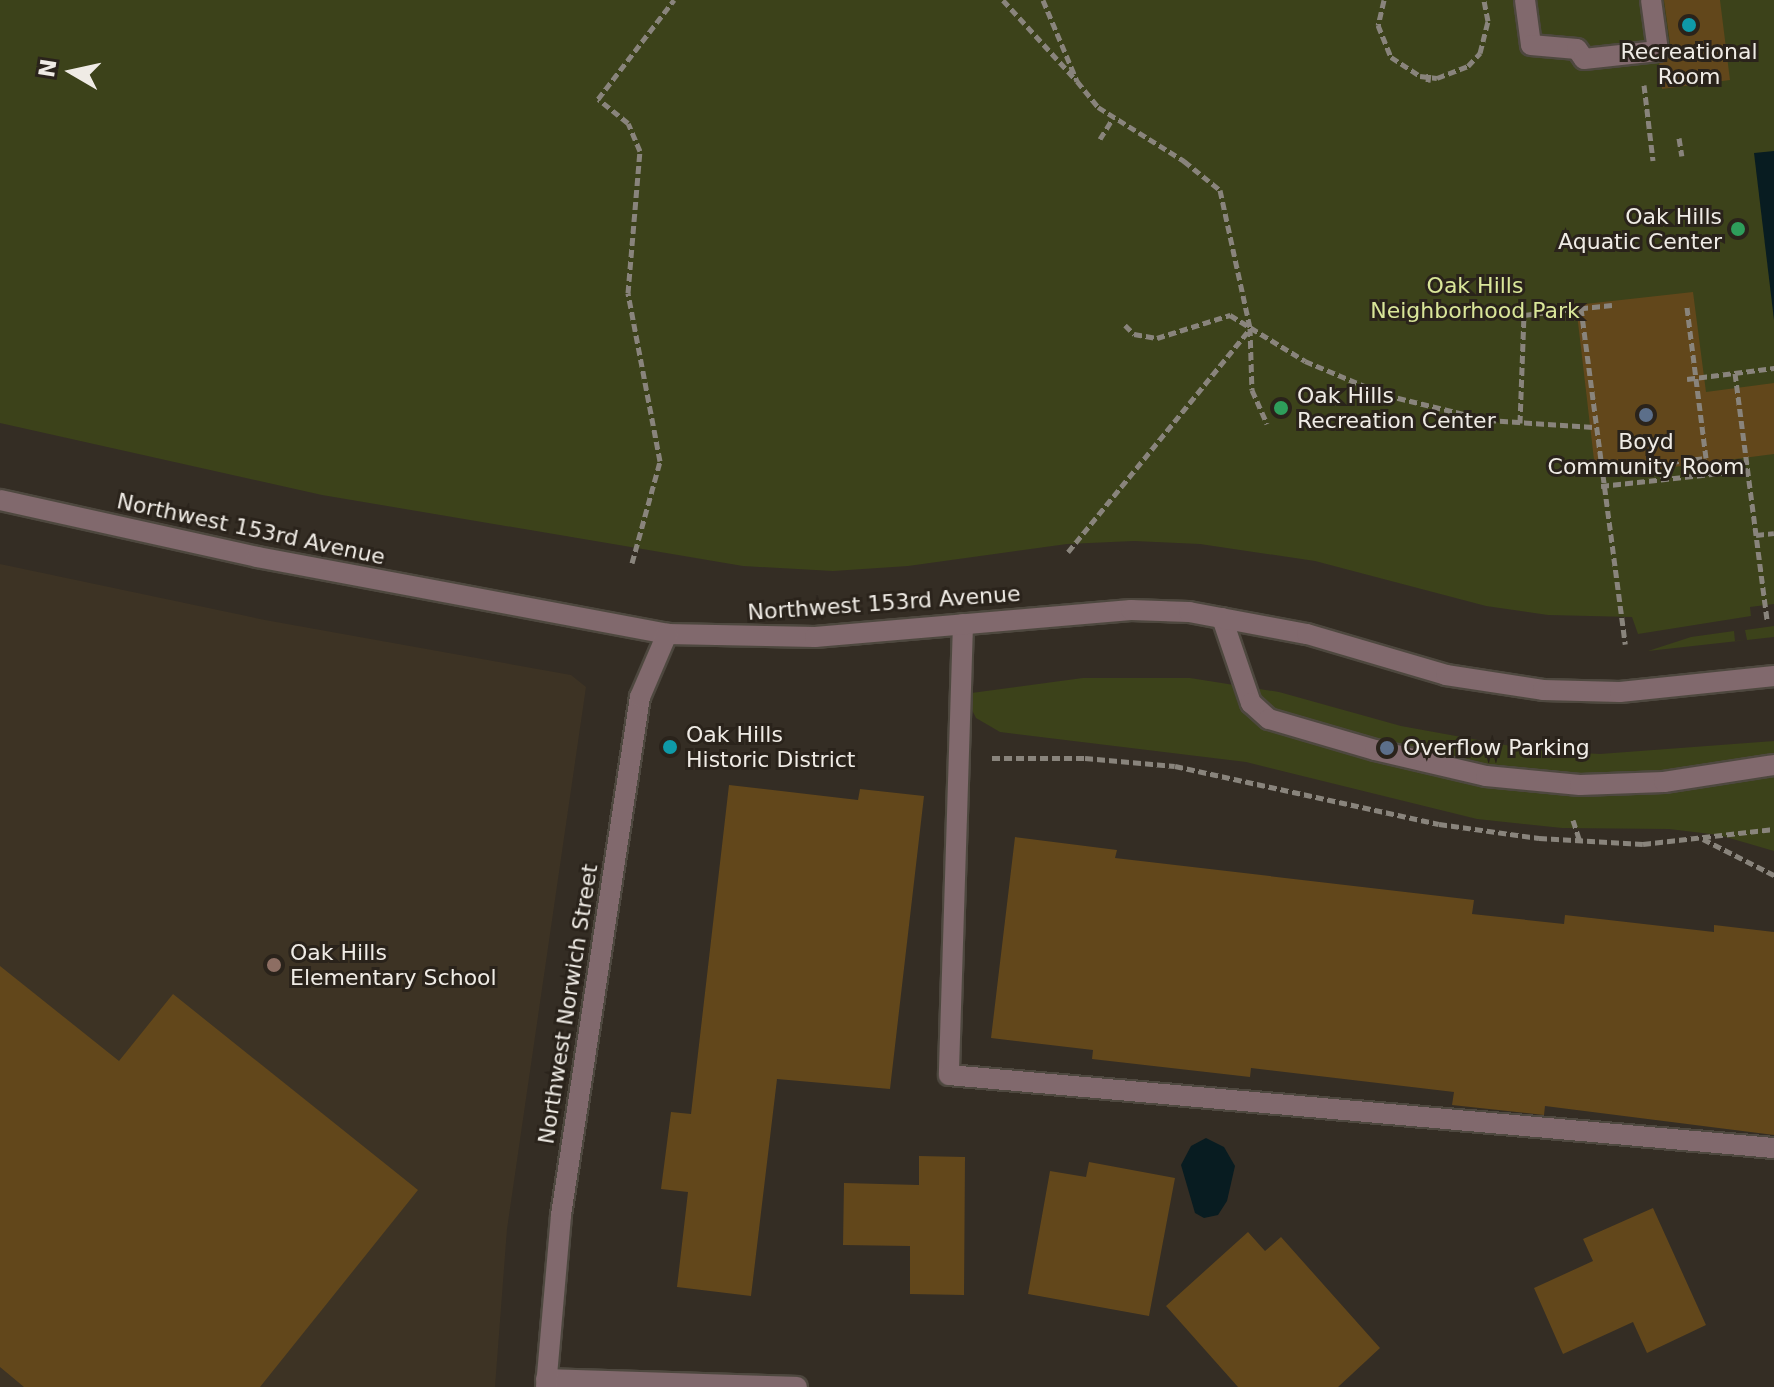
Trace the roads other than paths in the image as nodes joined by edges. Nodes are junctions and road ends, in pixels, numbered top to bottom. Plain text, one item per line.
1 (1525, 0) edge
2 (1651, 0) edge
3 (0, 500) edge
4 (1222, 618) junction
5 (963, 624) junction
6 (667, 634) junction
7 (1774, 676) edge
8 (1774, 765) edge
9 (1774, 1148) edge
10 (546, 1383) edge
11 (797, 1387) edge

1 - 2 street
3 - 6 street, Northwest 153rd Avenue
4 - 5 street, Northwest 153rd Avenue
4 - 7 street, Northwest 153rd Avenue
4 - 8 street
5 - 6 street, Northwest 153rd Avenue
5 - 9 street
6 - 10 street, Northwest Norwich Street
10 - 11 street

